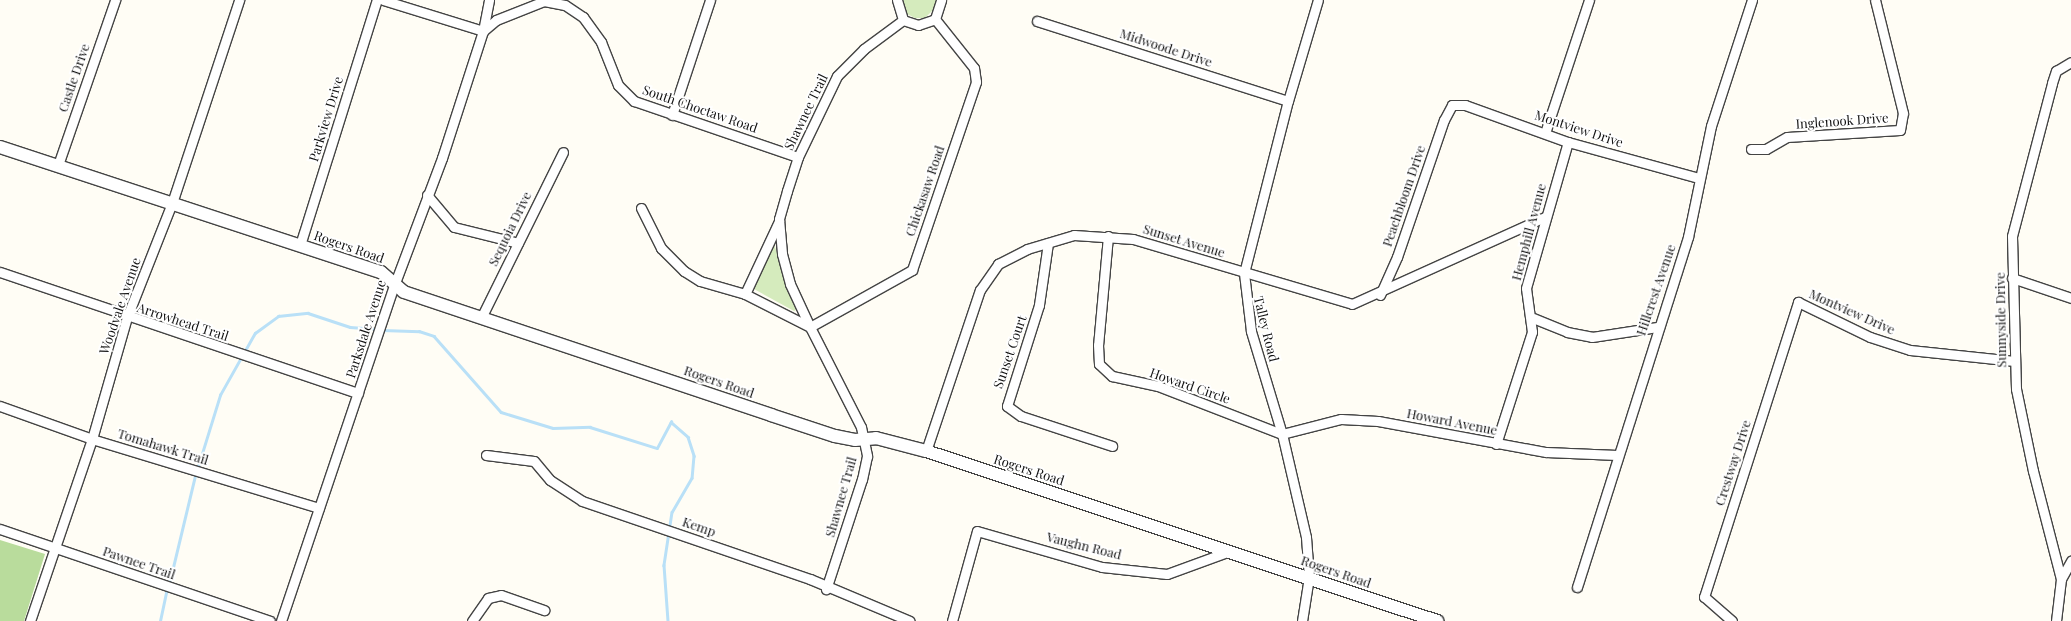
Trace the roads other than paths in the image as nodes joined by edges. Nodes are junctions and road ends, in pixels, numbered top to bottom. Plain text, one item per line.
1 (115, 0) edge
2 (239, 0) edge
3 (377, 0) edge
4 (383, 0) edge
5 (489, 0) edge
6 (710, 0) edge
7 (897, 0) edge
8 (941, 0) edge
9 (1318, 0) edge
10 (1589, 0) edge
11 (1752, 0) edge
12 (1875, 0) edge
13 (935, 19) junction
14 (904, 20) junction
15 (1037, 21) dead end
16 (483, 31) junction
17 (2068, 63) edge
18 (1288, 101) junction
19 (1452, 105) joint
20 (672, 115) junction
21 (1545, 133) junction
22 (1568, 142) junction
23 (0, 146) edge
24 (1751, 148) dead end
25 (563, 152) dead end
26 (798, 157) junction
27 (58, 165) junction
28 (1699, 178) junction
29 (427, 195) junction
30 (172, 203) junction
31 (641, 208) dead end
32 (1545, 217) junction
33 (780, 219) junction
34 (1108, 236) junction
35 (518, 243) junction
36 (1048, 243) junction
37 (300, 245) junction
38 (0, 272) edge
39 (1244, 273) junction
40 (2012, 278) junction
41 (395, 283) junction
42 (745, 294) junction
43 (1380, 295) junction
44 (2071, 298) edge
45 (1798, 302) joint
46 (127, 317) junction
47 (481, 318) junction
48 (1533, 318) junction
49 (810, 327) junction
50 (1657, 327) junction
51 (2014, 361) junction
52 (358, 393) junction
53 (0, 406) edge
54 (1282, 434) junction
55 (866, 439) junction
56 (92, 440) junction
57 (1496, 444) junction
58 (1112, 446) dead end
59 (926, 451) junction
60 (486, 455) dead end
61 (1617, 455) junction
62 (319, 508) junction
63 (0, 529) edge
64 (56, 549) junction
65 (1230, 551) junction
66 (2071, 561) edge
67 (1309, 577) junction
68 (2061, 579) junction
69 (1577, 587) dead end
70 (826, 589) junction
71 (544, 610) dead end
72 (30, 621) edge
73 (270, 621) edge
74 (281, 621) edge
75 (472, 621) edge
76 (910, 621) edge
77 (952, 621) edge
78 (1302, 621) edge
79 (1437, 621) edge
80 (1732, 621) edge
81 (2056, 621) edge

1 - 27 street, Castle Drive
2 - 30 street, Woodvale Avenue
3 - 37 street, Parkview Drive
4 - 16 street
5 - 16 street, Parksdale Avenue
6 - 20 street
7 - 14 street
8 - 13 street
9 - 18 street, Talley Road
10 - 21 street
11 - 28 street, Hillcrest Avenue
12 - 24 street, Inglenook Drive
13 - 14 street
13 - 49 street, Chickasaw Road
14 - 26 street, Shawnee Trail
15 - 18 street, Midwoode Drive
16 - 20 street, South Choctaw Road
16 - 29 street, Parksdale Avenue
17 - 40 street, Sunnyside Drive
18 - 39 street, Talley Road
19 - 21 street, Montview Drive
19 - 43 street, Peachbloom Drive
20 - 26 street, South Choctaw Road
21 - 22 street, Montview Drive
22 - 28 street, Montview Drive
22 - 32 street, Hemphill Avenue
23 - 27 street, Rogers Road
25 - 35 street, Sequoia Drive
26 - 33 street, Shawnee Trail
27 - 30 street, Rogers Road
28 - 50 street, Hillcrest Avenue
29 - 35 street
29 - 41 street, Parksdale Avenue
30 - 37 street, Rogers Road
30 - 46 street, Woodvale Avenue
31 - 42 street
32 - 43 street, Sunset Avenue
32 - 48 street, Hemphill Avenue
33 - 42 street, Shawnee Trail
33 - 49 street, Shawnee Trail
34 - 36 street, Sunset Avenue
34 - 39 street, Sunset Avenue
34 - 54 street, Howard Circle
35 - 47 street, Sequoia Drive
36 - 58 street, Sunset Court
36 - 59 street, Sunset Avenue
37 - 41 street, Rogers Road
38 - 46 street, Arrowhead Trail
39 - 43 street, Sunset Avenue
39 - 54 street, Talley Road
40 - 44 street
40 - 51 street, Sunnyside Drive
41 - 47 street, Rogers Road
41 - 52 street, Parksdale Avenue
42 - 49 street
45 - 51 street, Montview Drive
45 - 80 street, Crestway Drive
46 - 52 street, Arrowhead Trail
46 - 56 street, Woodvale Avenue
47 - 55 street, Rogers Road
48 - 50 street
48 - 57 street, Hemphill Avenue
49 - 55 street, Shawnee Trail
50 - 61 street, Hillcrest Avenue
51 - 68 street, Sunnyside Drive
52 - 62 street, Parksdale Avenue
53 - 56 street, Tomahawk Trail
54 - 57 street, Howard Avenue
54 - 67 street, Talley Road
55 - 59 street, Rogers Road
55 - 70 street, Shawnee Trail
56 - 62 street, Tomahawk Trail
56 - 64 street, Woodvale Avenue
57 - 61 street, Howard Avenue
59 - 65 street, Rogers Road
60 - 70 street, Kemp
61 - 69 street, Hillcrest Avenue
62 - 74 street, Parksdale Avenue
63 - 64 street, Pawnee Trail
64 - 72 street, Woodvale Avenue
64 - 73 street, Pawnee Trail
65 - 67 street, Rogers Road
65 - 77 street, Vaughn Road
66 - 68 street
67 - 78 street, Talley Road
67 - 79 street, Rogers Road
68 - 81 street
70 - 76 street, Kemp
71 - 75 street

